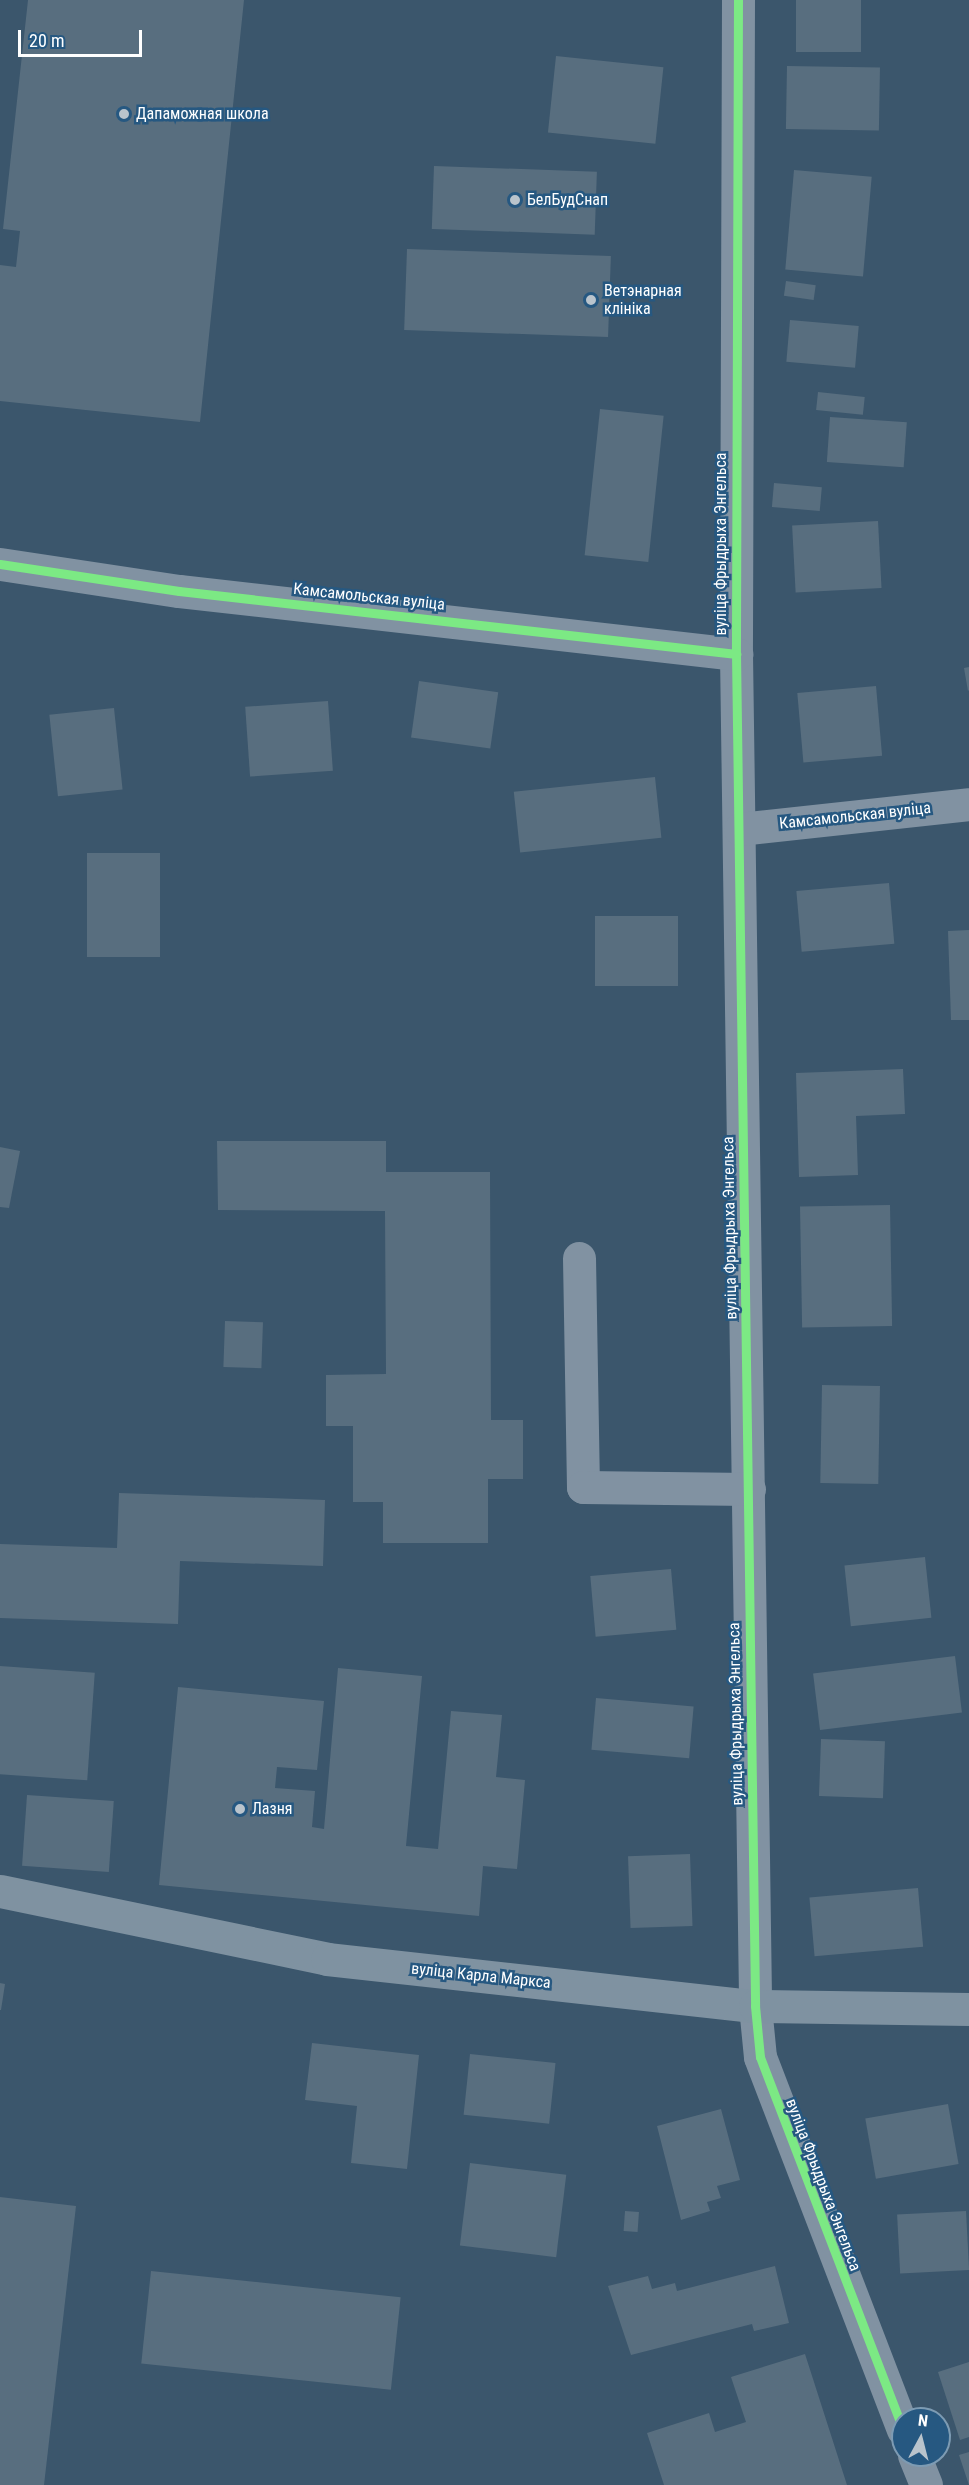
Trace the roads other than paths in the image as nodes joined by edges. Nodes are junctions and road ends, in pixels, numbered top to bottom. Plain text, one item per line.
1 (738, 0) edge
2 (0, 564) edge
3 (736, 654) junction
4 (969, 804) edge
5 (740, 829) junction
6 (579, 1257) dead end
7 (748, 1489) junction
8 (0, 1891) edge
9 (754, 2006) junction
10 (969, 2009) edge
11 (895, 2407) edge
12 (919, 2467) edge
13 (926, 2485) edge

1 - 3 street, вуліца Фрыдрыха Энгельса
2 - 3 street, Камсамольская вуліца
3 - 5 street, вуліца Фрыдрыха Энгельса
4 - 5 street, Камсамольская вуліца
5 - 7 street, вуліца Фрыдрыха Энгельса
6 - 7 street
7 - 9 street, вуліца Фрыдрыха Энгельса
8 - 9 main road, вуліца Карла Маркса
9 - 10 main road, вуліца Карла Маркса
9 - 11 street, вуліца Фрыдрыха Энгельса
12 - 13 street

